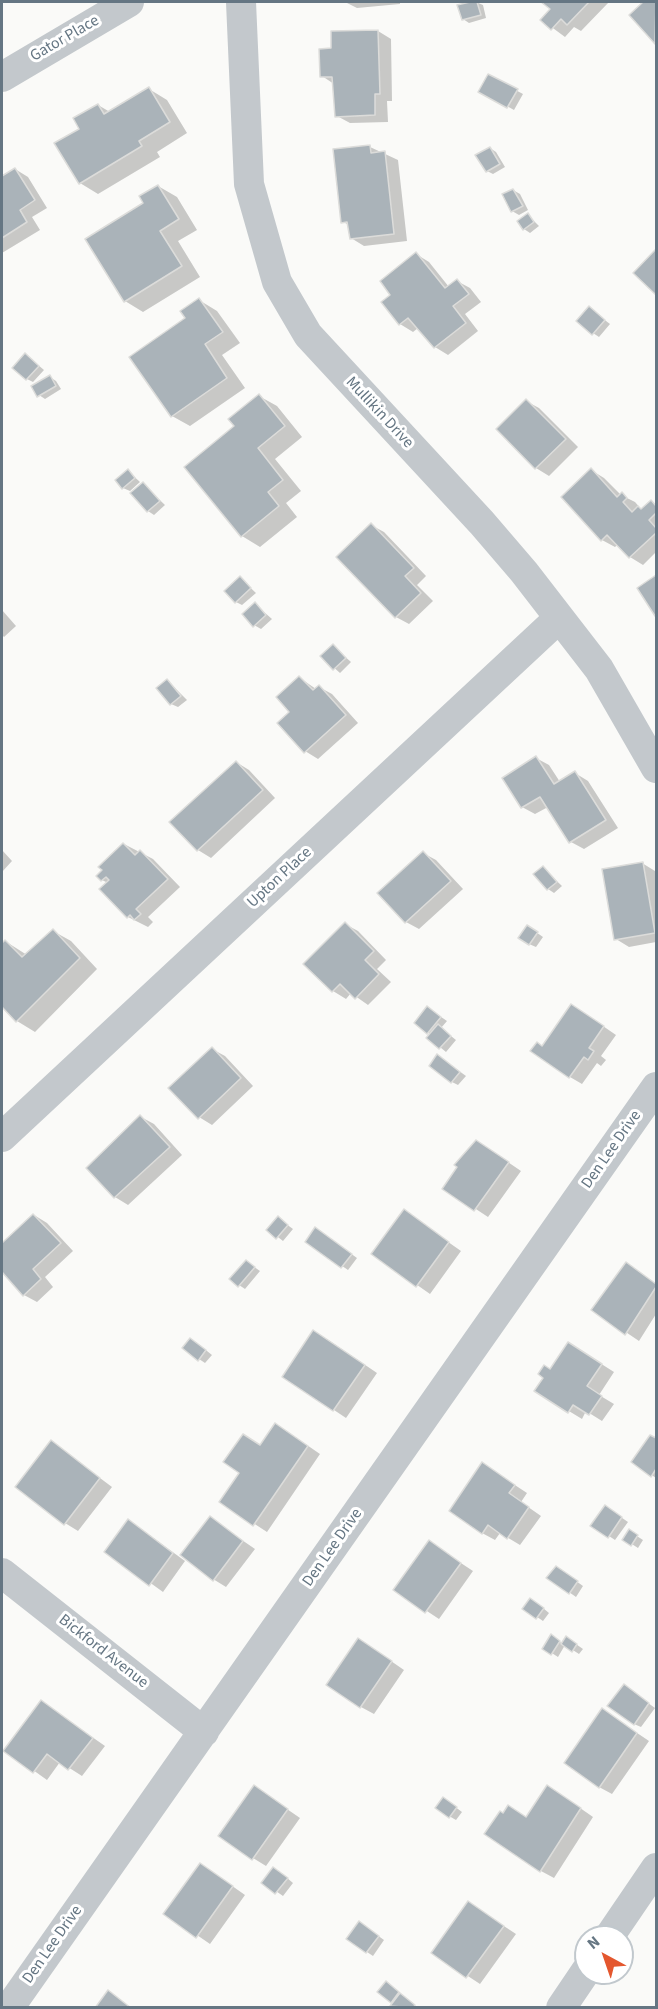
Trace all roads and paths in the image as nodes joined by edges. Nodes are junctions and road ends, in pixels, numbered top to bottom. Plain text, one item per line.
1 (129, 2) edge
2 (241, 2) edge
3 (2, 77) edge
4 (558, 619) junction
5 (657, 768) edge
6 (657, 1087) edge
7 (2, 1137) edge
8 (2, 1573) edge
9 (204, 1732) junction
10 (657, 1868) edge
11 (617, 1925) edge
12 (576, 1985) edge
13 (9, 2007) edge
14 (561, 2007) edge

1 - 3 street, Gator Place
2 - 4 street, Mullikin Drive
4 - 5 street, Mullikin Drive
4 - 7 street, Upton Place
6 - 9 street, Den Lee Drive
8 - 9 street, Bickford Avenue
9 - 13 street, Den Lee Drive
10 - 11 street
12 - 14 street

